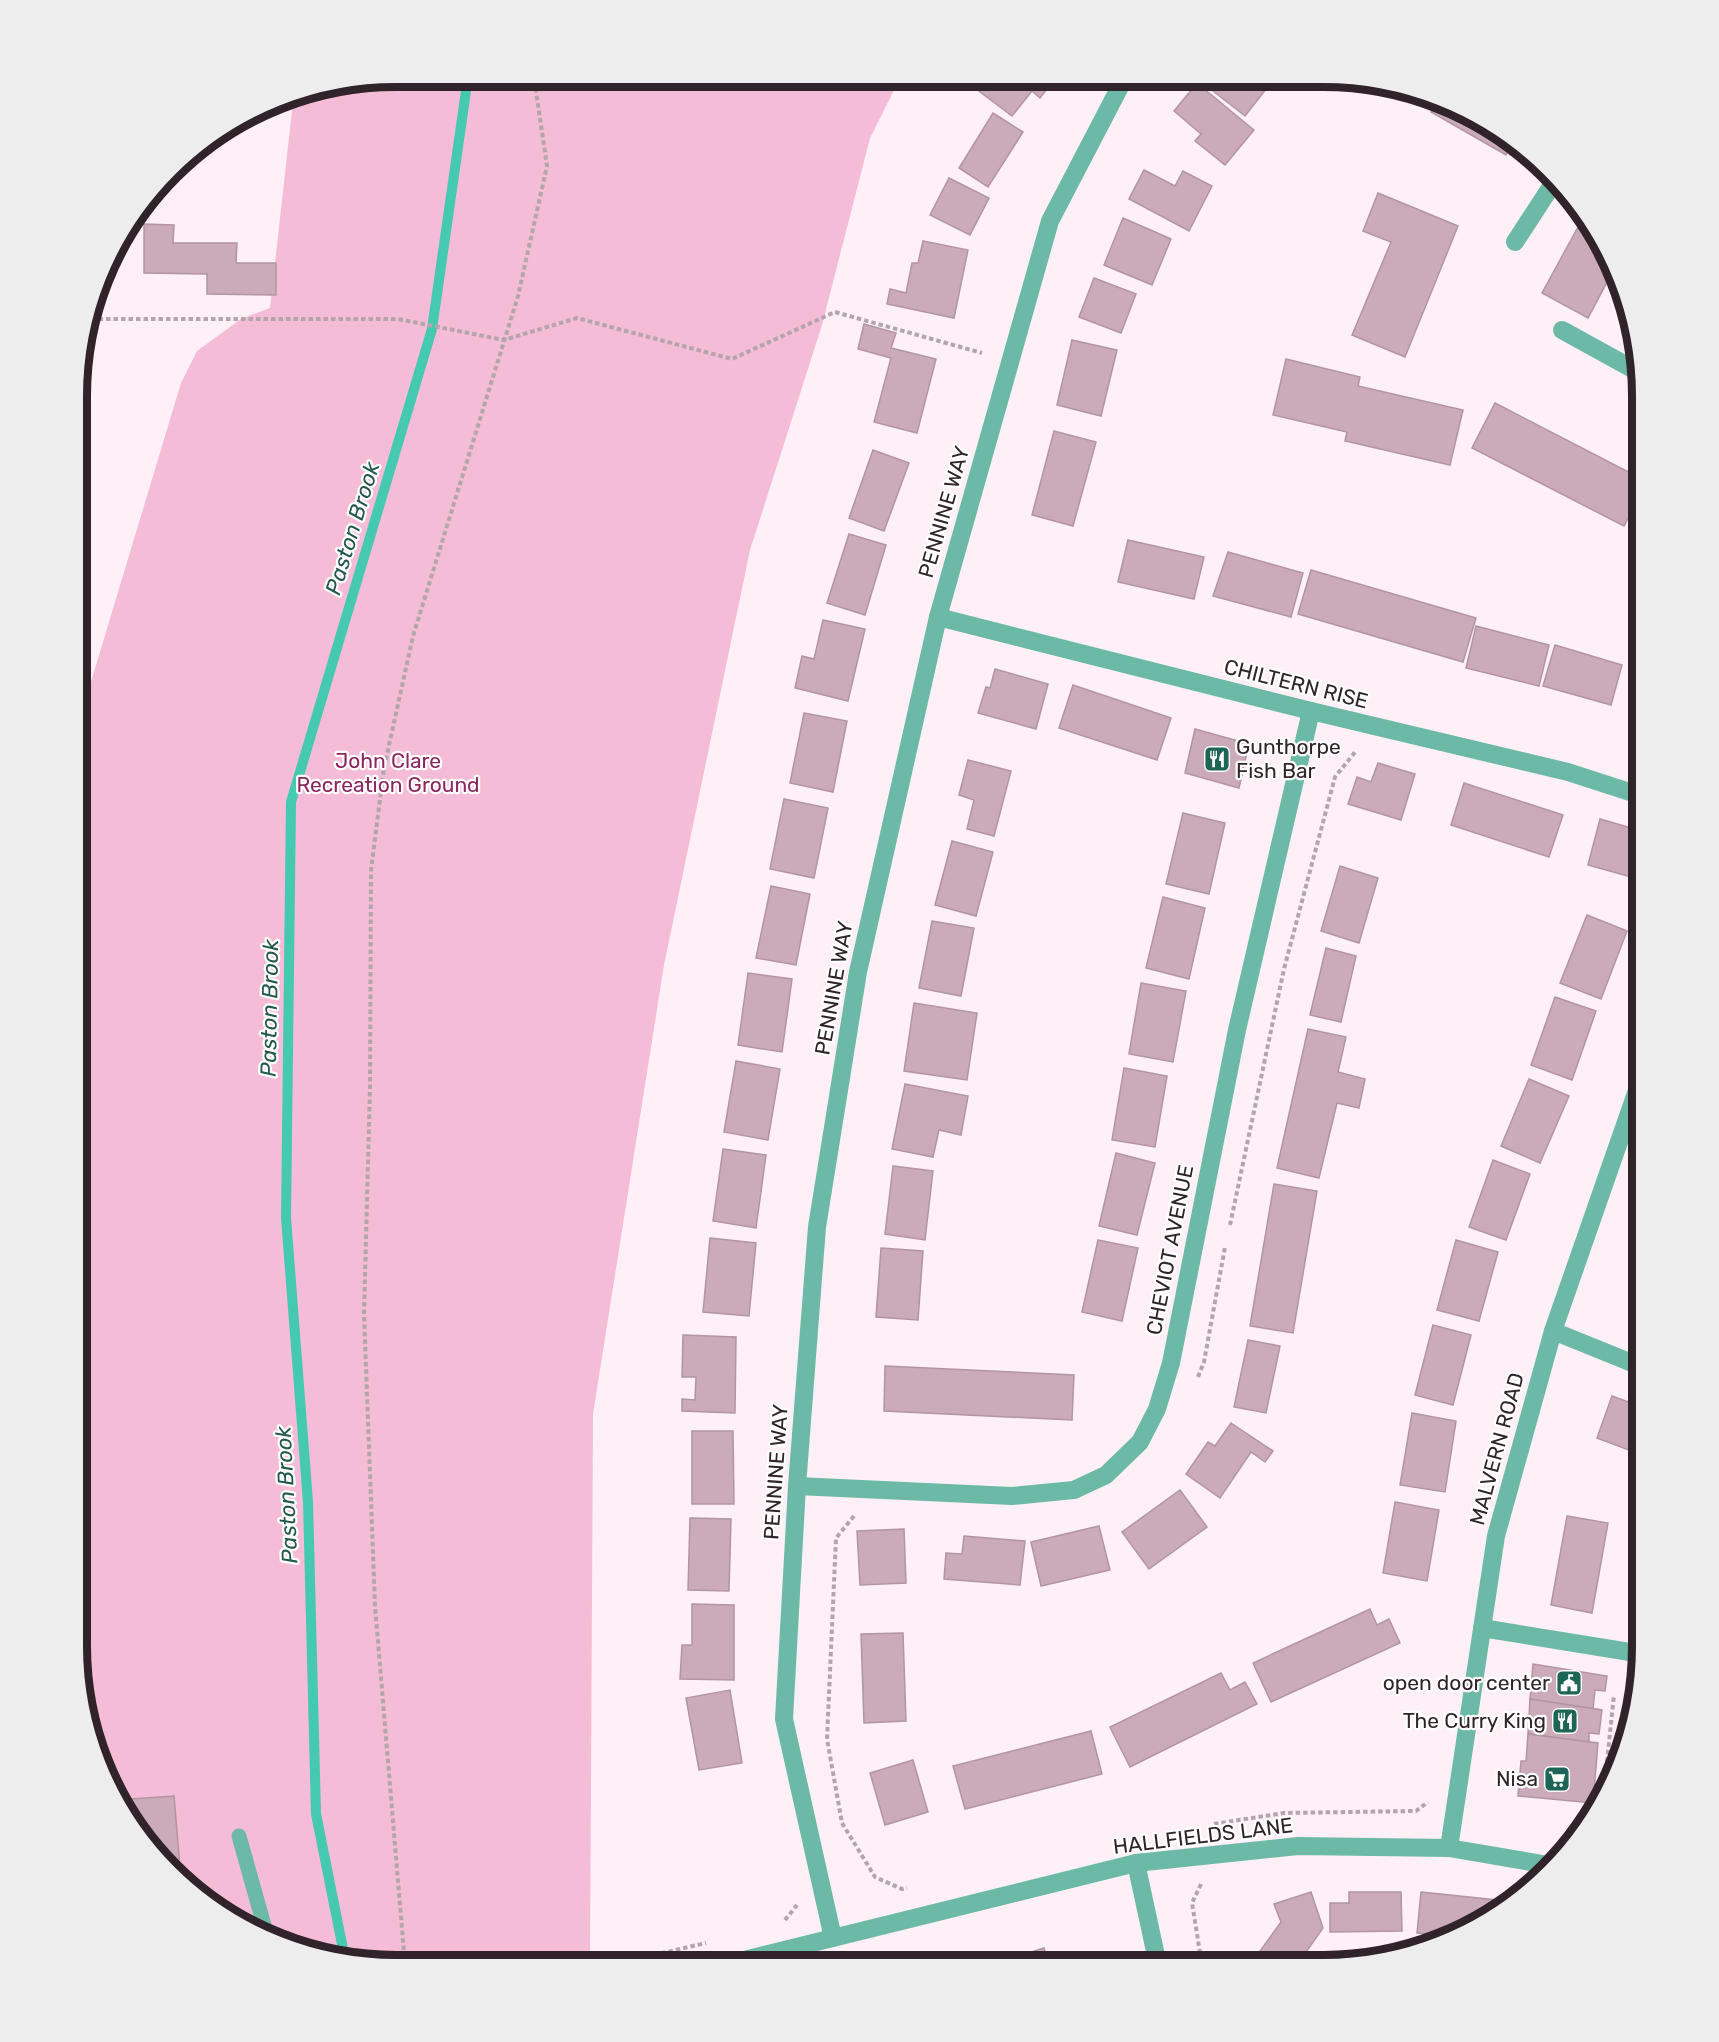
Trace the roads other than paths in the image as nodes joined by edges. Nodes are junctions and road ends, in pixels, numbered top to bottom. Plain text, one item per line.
1 (1120, 87) edge
2 (1550, 187) edge
3 (1515, 242) dead end
4 (1562, 330) dead end
5 (1630, 368) edge
6 (938, 617) junction
7 (1311, 711) junction
8 (1632, 792) edge
9 (1632, 1104) edge
10 (1552, 1331) junction
11 (1632, 1363) edge
12 (797, 1486) junction
13 (1482, 1628) junction
14 (1632, 1652) edge
15 (239, 1836) dead end
16 (1449, 1848) junction
17 (1136, 1863) junction
18 (1541, 1864) edge
19 (264, 1925) edge
20 (833, 1938) junction
21 (764, 1955) edge
22 (1156, 1955) edge

1 - 6 street, PENNINE WAY
2 - 3 street
4 - 5 street
6 - 7 street, CHILTERN RISE
6 - 12 street, PENNINE WAY
7 - 8 street, CHILTERN RISE
7 - 12 street, CHEVIOT AVENUE
9 - 10 street, MALVERN ROAD
10 - 11 street
10 - 13 street, MALVERN ROAD
12 - 20 street, PENNINE WAY
13 - 14 street
13 - 16 street, MALVERN ROAD
15 - 19 lane
16 - 17 street, HALLFIELDS LANE
16 - 18 street, HALLFIELDS LANE
17 - 20 street, HALLFIELDS LANE
17 - 22 street
20 - 21 street, HALLFIELDS LANE

